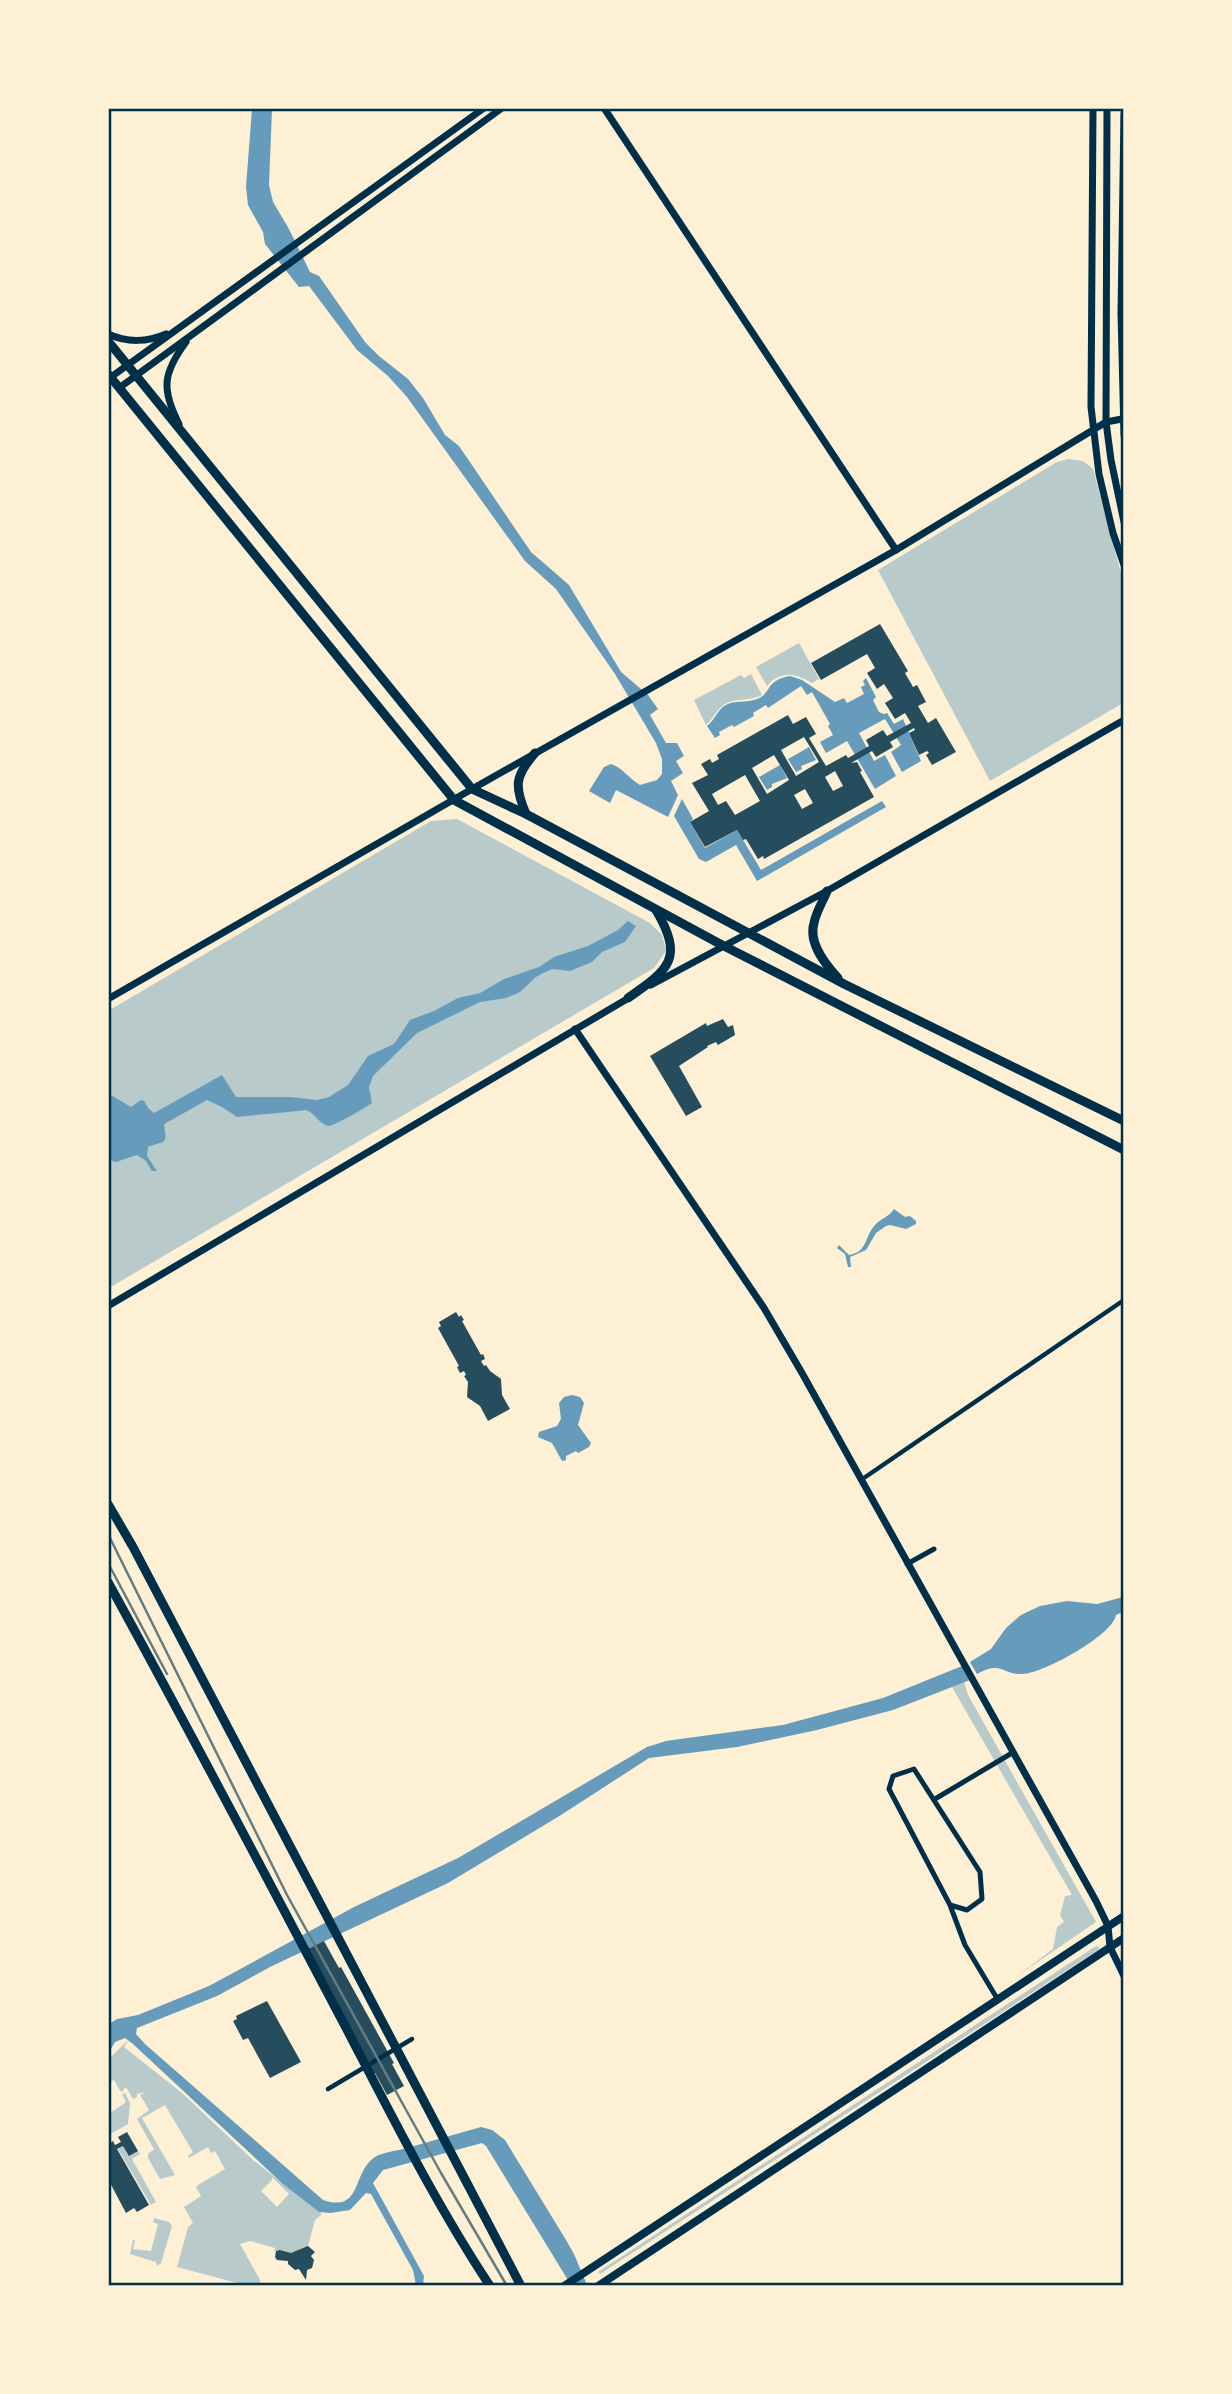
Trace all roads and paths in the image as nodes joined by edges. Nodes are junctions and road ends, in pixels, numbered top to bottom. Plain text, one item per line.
1 (484, 108) edge
2 (502, 108) edge
3 (604, 108) edge
4 (1093, 108) edge
5 (1107, 108) edge
6 (1124, 114) edge
7 (183, 326) junction
8 (108, 334) edge
9 (191, 336) junction
10 (108, 341) edge
11 (128, 366) junction
12 (110, 376) edge
13 (137, 376) junction
14 (119, 388) junction
15 (1122, 419) junction
16 (1106, 422) junction
17 (182, 430) junction
18 (1094, 430) junction
19 (1124, 435) edge
20 (1124, 522) edge
21 (896, 550) junction
22 (1124, 565) edge
23 (1124, 720) edge
24 (536, 753) junction
25 (472, 789) junction
26 (454, 800) junction
27 (526, 814) junction
28 (827, 891) junction
29 (655, 909) junction
30 (748, 933) junction
31 (722, 945) junction
32 (844, 985) junction
33 (628, 998) junction
34 (108, 999) edge
35 (575, 1029) junction
36 (1124, 1121) edge
37 (1124, 1150) edge
38 (1124, 1300) edge
39 (108, 1306) edge
40 (860, 1481) junction
41 (108, 1504) edge
42 (934, 1549) dead end
43 (907, 1564) junction
44 (108, 1582) edge
45 (1012, 1753) junction
46 (934, 1799) junction
47 (950, 1905) junction
48 (1124, 1916) edge
49 (1108, 1926) junction
50 (1124, 1938) edge
51 (1110, 1947) junction
52 (1124, 1976) edge
53 (998, 2000) junction
54 (412, 2039) dead end
55 (328, 2089) dead end
56 (598, 2285) edge
57 (490, 2286) edge
58 (521, 2286) edge
59 (564, 2286) edge

1 - 7 street
2 - 9 street
3 - 21 street
4 - 18 street
5 - 16 street
6 - 15 street
7 - 8 street
7 - 11 street
9 - 13 street
9 - 17 street
10 - 11 main road
11 - 12 street
11 - 13 main road
12 - 14 main road
13 - 14 street
13 - 17 main road
14 - 26 main road
15 - 16 street
15 - 19 street
16 - 18 street
16 - 20 street
17 - 25 main road
18 - 21 street
18 - 22 street
21 - 24 street
23 - 28 street
24 - 25 street
24 - 27 main road
25 - 26 street
25 - 27 main road
26 - 29 main road
26 - 34 street
27 - 30 main road
28 - 30 street
28 - 32 main road
29 - 31 main road
29 - 33 main road
30 - 31 street
30 - 32 main road
31 - 33 street
31 - 37 main road
32 - 36 main road
33 - 35 street
35 - 39 street
35 - 40 street
38 - 40 street
40 - 43 street
41 - 58 main road
42 - 43 street
43 - 45 street
44 - 57 main road
45 - 46 street
45 - 49 street
46 - 47 street
46 - 47 street
47 - 53 street
48 - 49 main road
49 - 51 street
49 - 53 main road
50 - 51 main road
51 - 52 street
51 - 56 main road
53 - 59 main road
54 - 55 street

